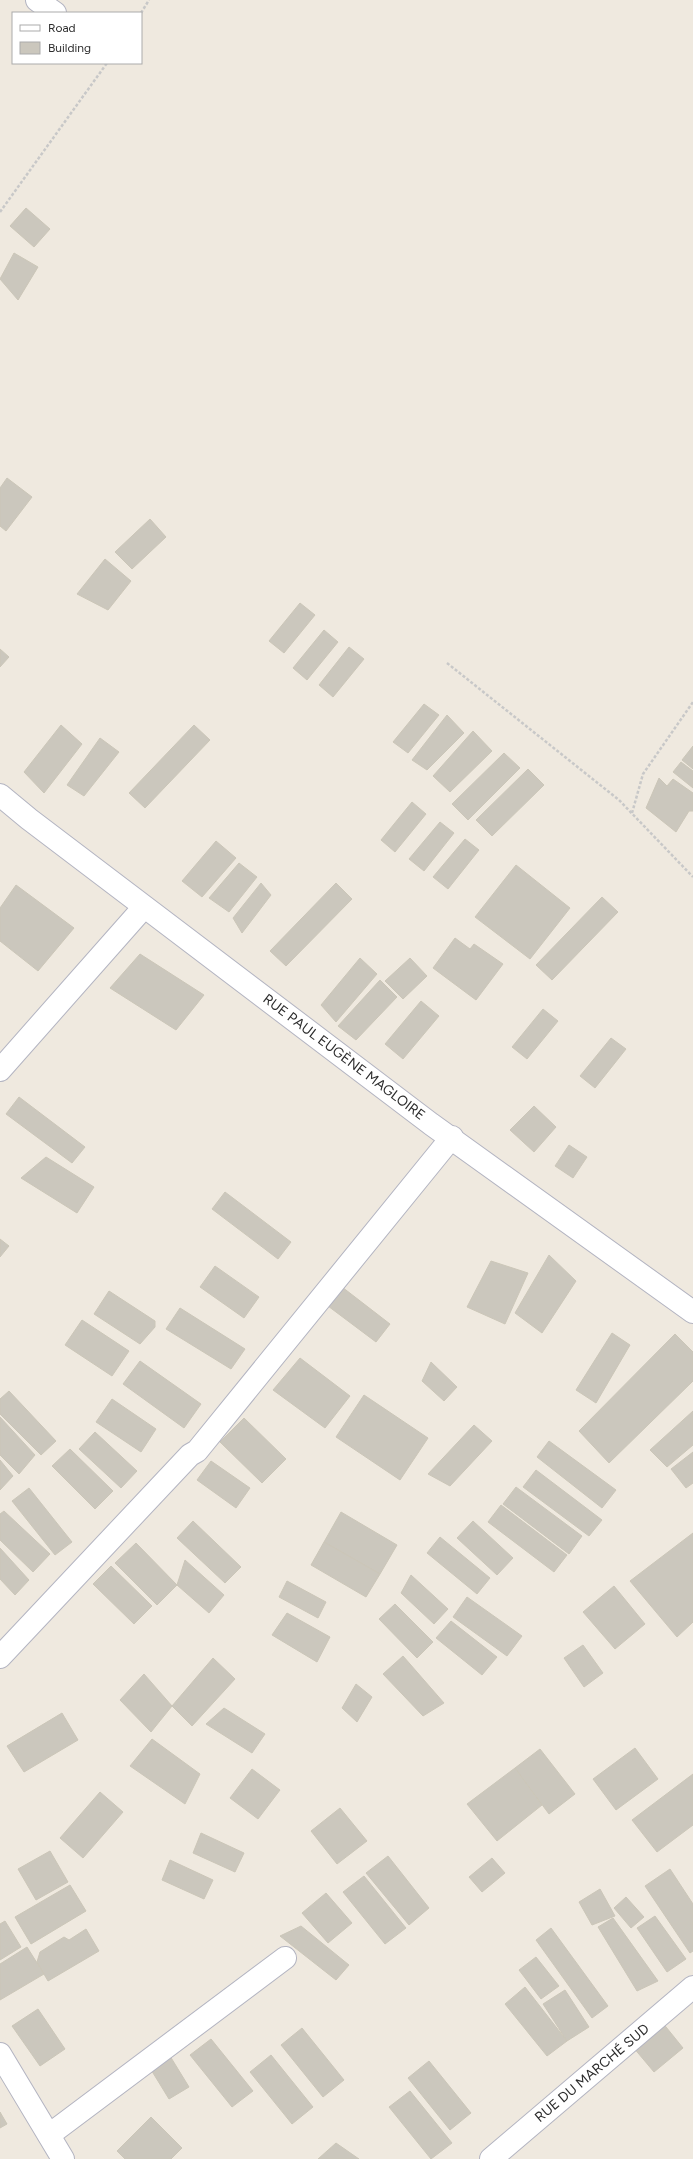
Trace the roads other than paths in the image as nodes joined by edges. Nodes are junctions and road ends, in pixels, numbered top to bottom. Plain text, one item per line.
1 (37, 0) edge
2 (54, 12) edge
3 (0, 795) edge
4 (144, 907) junction
5 (0, 1070) edge
6 (452, 1137) junction
7 (693, 1312) edge
8 (0, 1658) edge
9 (285, 1958) dead end
10 (693, 1987) edge
11 (0, 2054) edge
12 (49, 2135) junction
13 (63, 2159) edge
14 (491, 2159) edge

1 - 2 street
3 - 4 street, RUE PAUL EUGÈNE MAGLOIRE
4 - 5 street
4 - 6 street, RUE PAUL EUGÈNE MAGLOIRE
6 - 7 street, RUE PAUL EUGÈNE MAGLOIRE
6 - 8 street
9 - 12 street
10 - 14 street, RUE DU MARCHÉ SUD
11 - 12 street
12 - 13 street

